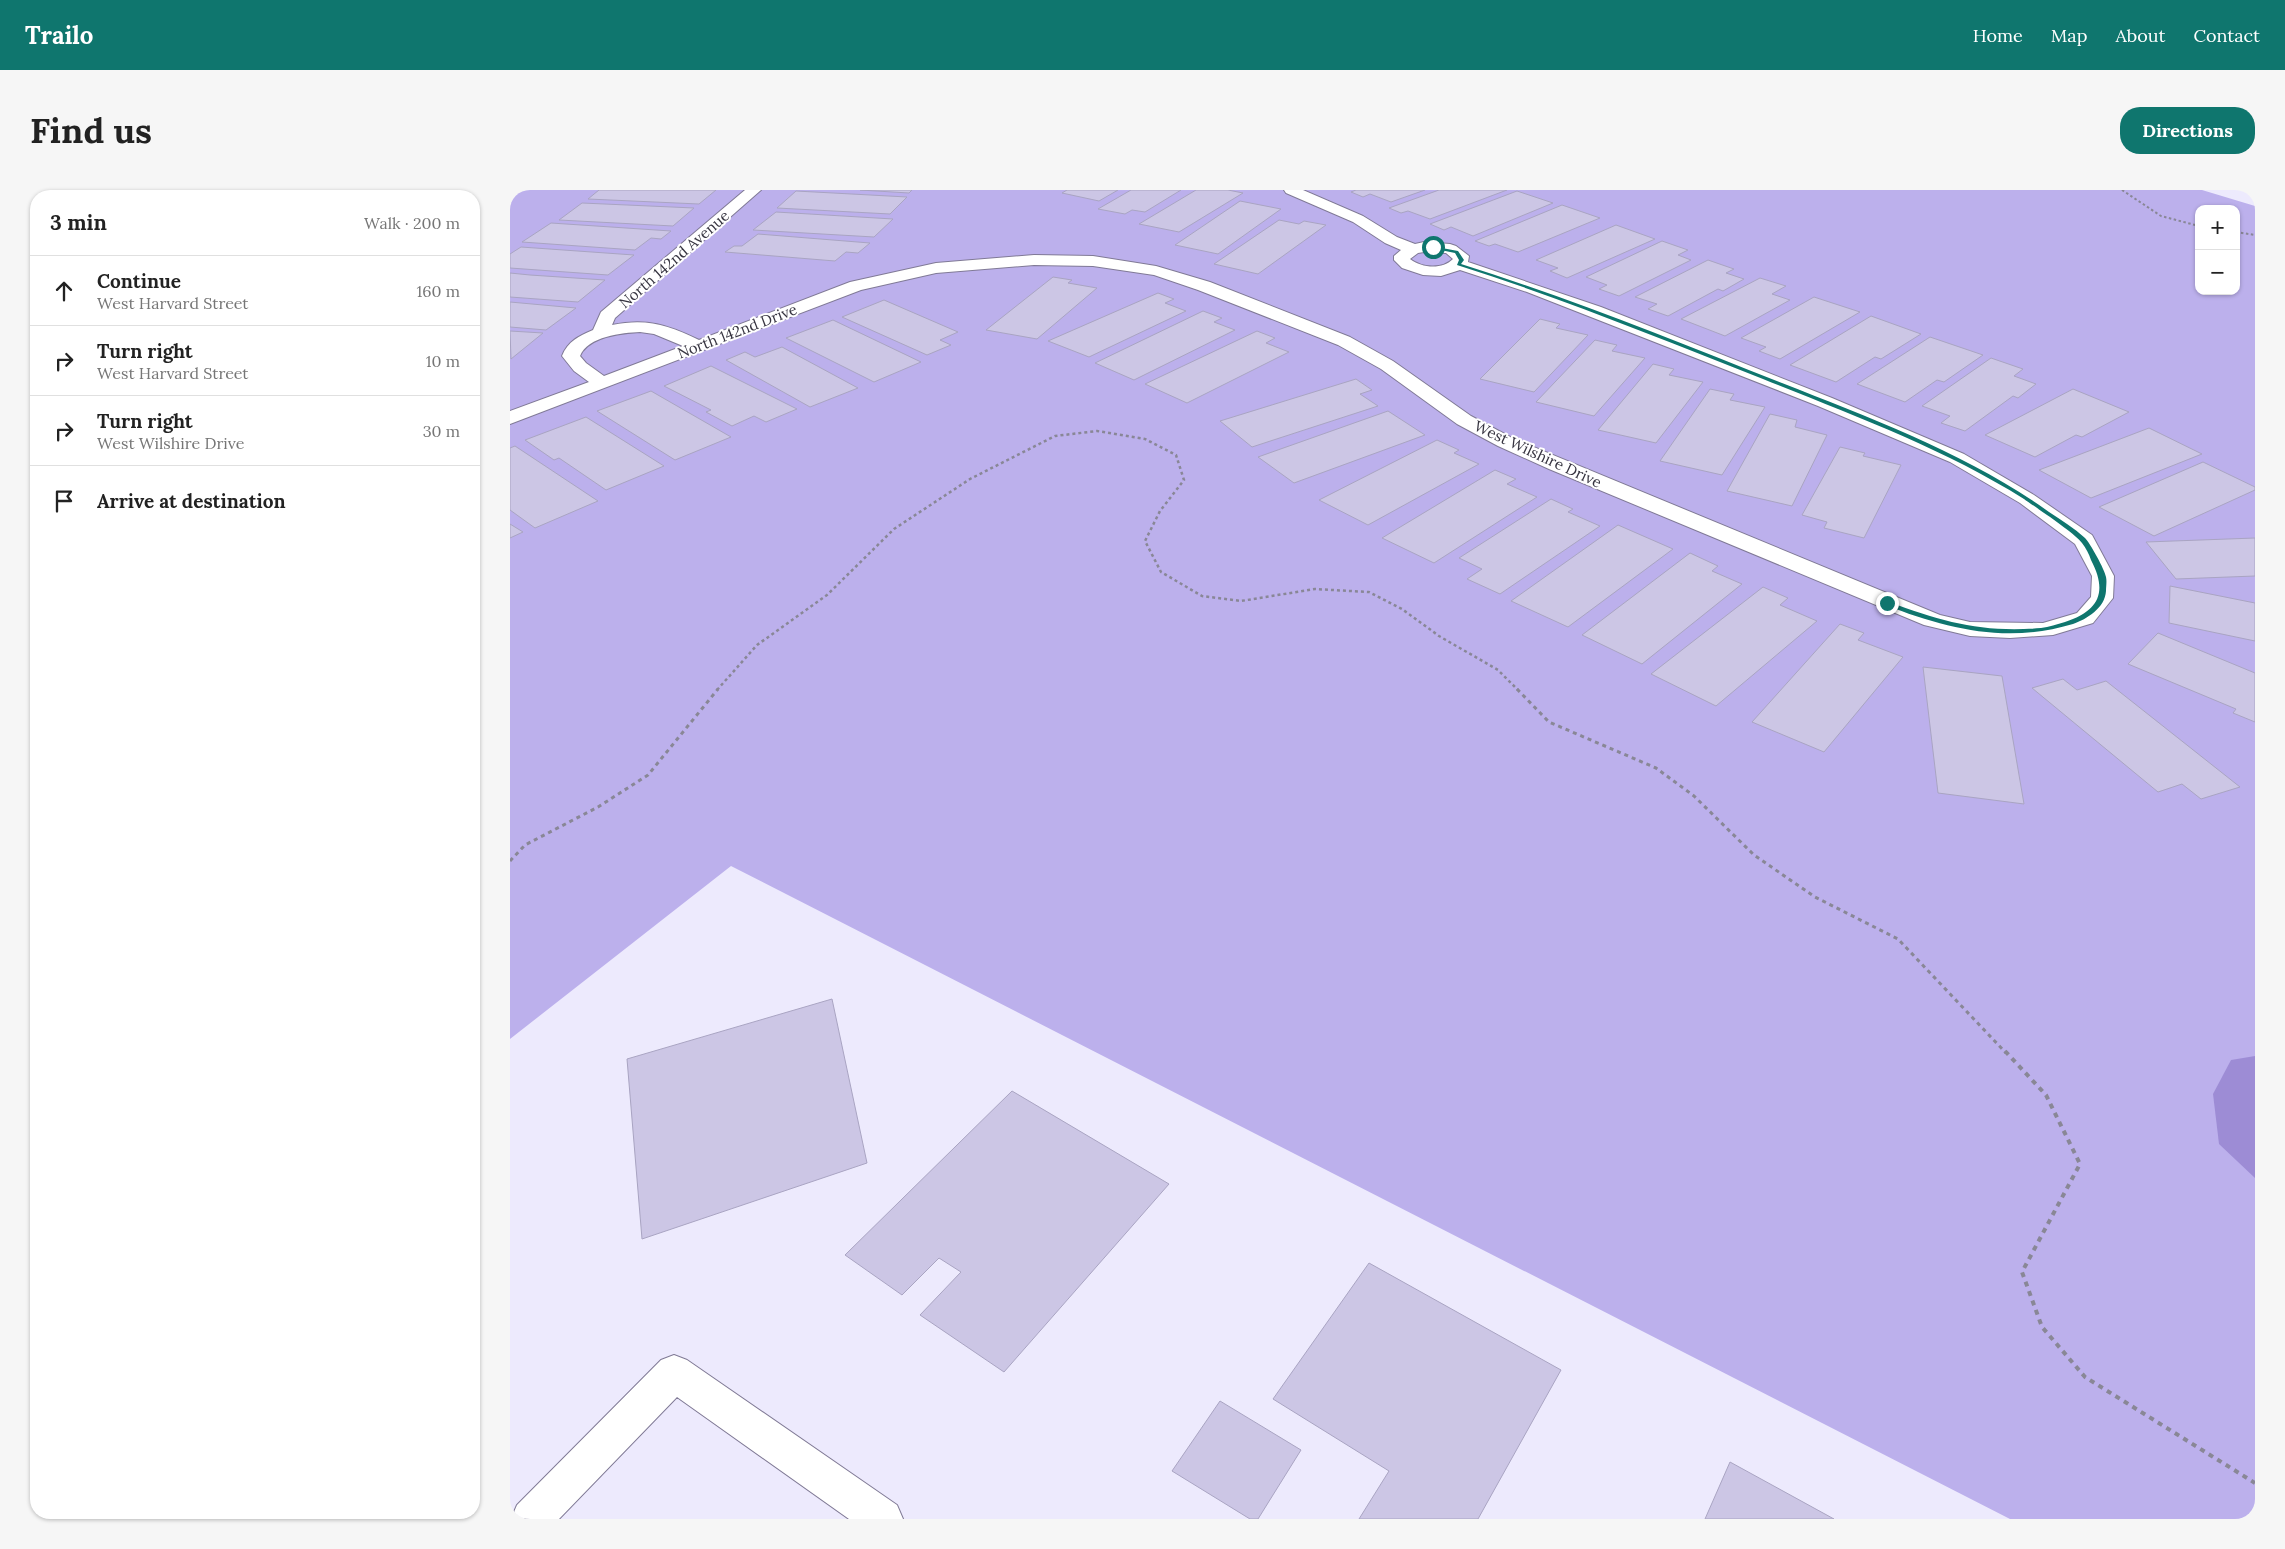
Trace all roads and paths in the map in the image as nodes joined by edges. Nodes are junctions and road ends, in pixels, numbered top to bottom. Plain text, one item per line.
1 (754, 190) edge
2 (1292, 190) edge
3 (2122, 190) edge
4 (2195, 225) edge
5 (2240, 233) edge
6 (2255, 235) edge
7 (1413, 249) junction
8 (970, 264) joint
9 (1459, 264) junction
10 (601, 333) junction
11 (698, 346) junction
12 (603, 382) junction
13 (510, 418) edge
14 (510, 861) edge
15 (2255, 1483) edge
16 (531, 1519) edge
17 (883, 1519) edge

1 - 10 street, North 142nd Avenue
2 - 7 street
3 - 4 path
5 - 6 path
7 - 9 street
7 - 9 street
8 - 9 street, West Wilshire Drive
8 - 11 street, North 142nd Drive
10 - 11 street, North 142nd Avenue
10 - 12 street, North 142nd Avenue
11 - 12 street, North 142nd Drive
12 - 13 street, North 142nd Drive
14 - 15 path
16 - 17 street

